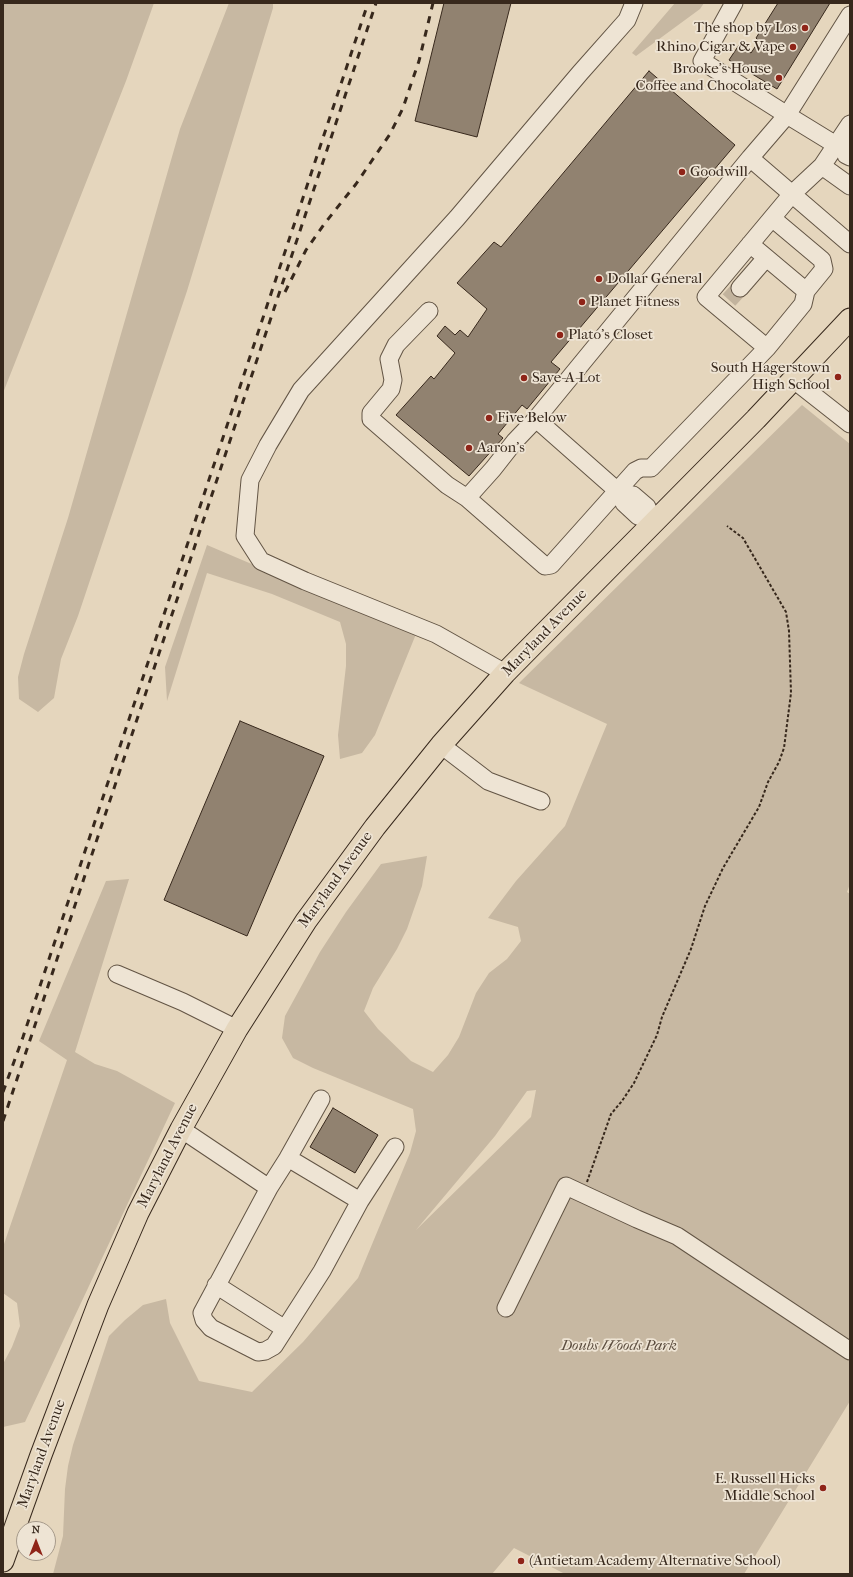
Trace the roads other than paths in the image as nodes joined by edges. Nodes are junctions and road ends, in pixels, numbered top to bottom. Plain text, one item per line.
1 (634, 3) edge
2 (734, 3) edge
3 (850, 15) edge
4 (787, 115) junction
5 (850, 124) edge
6 (843, 146) edge
7 (850, 157) edge
8 (750, 158) junction
9 (822, 166) junction
10 (850, 186) edge
11 (792, 194) junction
12 (772, 218) junction
13 (849, 241) edge
14 (750, 244) junction
15 (766, 258) junction
16 (806, 291) junction
17 (730, 299) junction
18 (429, 311) dead end
19 (850, 319) edge
20 (767, 348) junction
21 (794, 380) junction
22 (536, 419) junction
23 (850, 424) edge
24 (619, 492) junction
25 (467, 498) junction
26 (654, 522) junction
27 (506, 673) junction
28 (441, 745) junction
29 (541, 801) dead end
30 (116, 974) dead end
31 (237, 1029) junction
32 (321, 1099) dead end
33 (181, 1129) junction
34 (395, 1147) dead end
35 (288, 1158) junction
36 (269, 1188) junction
37 (360, 1200) junction
38 (216, 1285) junction
39 (506, 1308) dead end
40 (285, 1329) junction
41 (850, 1351) edge
42 (3, 1561) edge

1 - 27 lane
2 - 4 lane
3 - 4 lane
4 - 6 lane
4 - 8 lane
5 - 6 lane
6 - 7 lane
6 - 9 lane
8 - 11 lane
8 - 22 lane
9 - 10 lane
9 - 11 lane
11 - 12 lane
11 - 13 lane
12 - 14 lane
12 - 16 lane
14 - 15 lane
14 - 17 lane
15 - 16 lane
15 - 17 lane
16 - 20 lane
17 - 20 lane
18 - 25 lane
19 - 21 main road, Maryland Avenue
20 - 24 lane
21 - 23 lane
21 - 26 main road, Maryland Avenue
22 - 24 lane
22 - 25 lane
24 - 25 lane
24 - 26 lane
26 - 27 main road, Maryland Avenue
27 - 28 main road, Maryland Avenue
28 - 29 lane
28 - 31 main road, Maryland Avenue
30 - 31 lane
31 - 33 main road, Maryland Avenue
32 - 35 lane
33 - 36 lane
33 - 42 main road, Maryland Avenue
34 - 37 lane
35 - 36 lane
35 - 37 lane
36 - 38 lane
37 - 40 lane
38 - 40 lane
38 - 40 lane
39 - 41 lane

